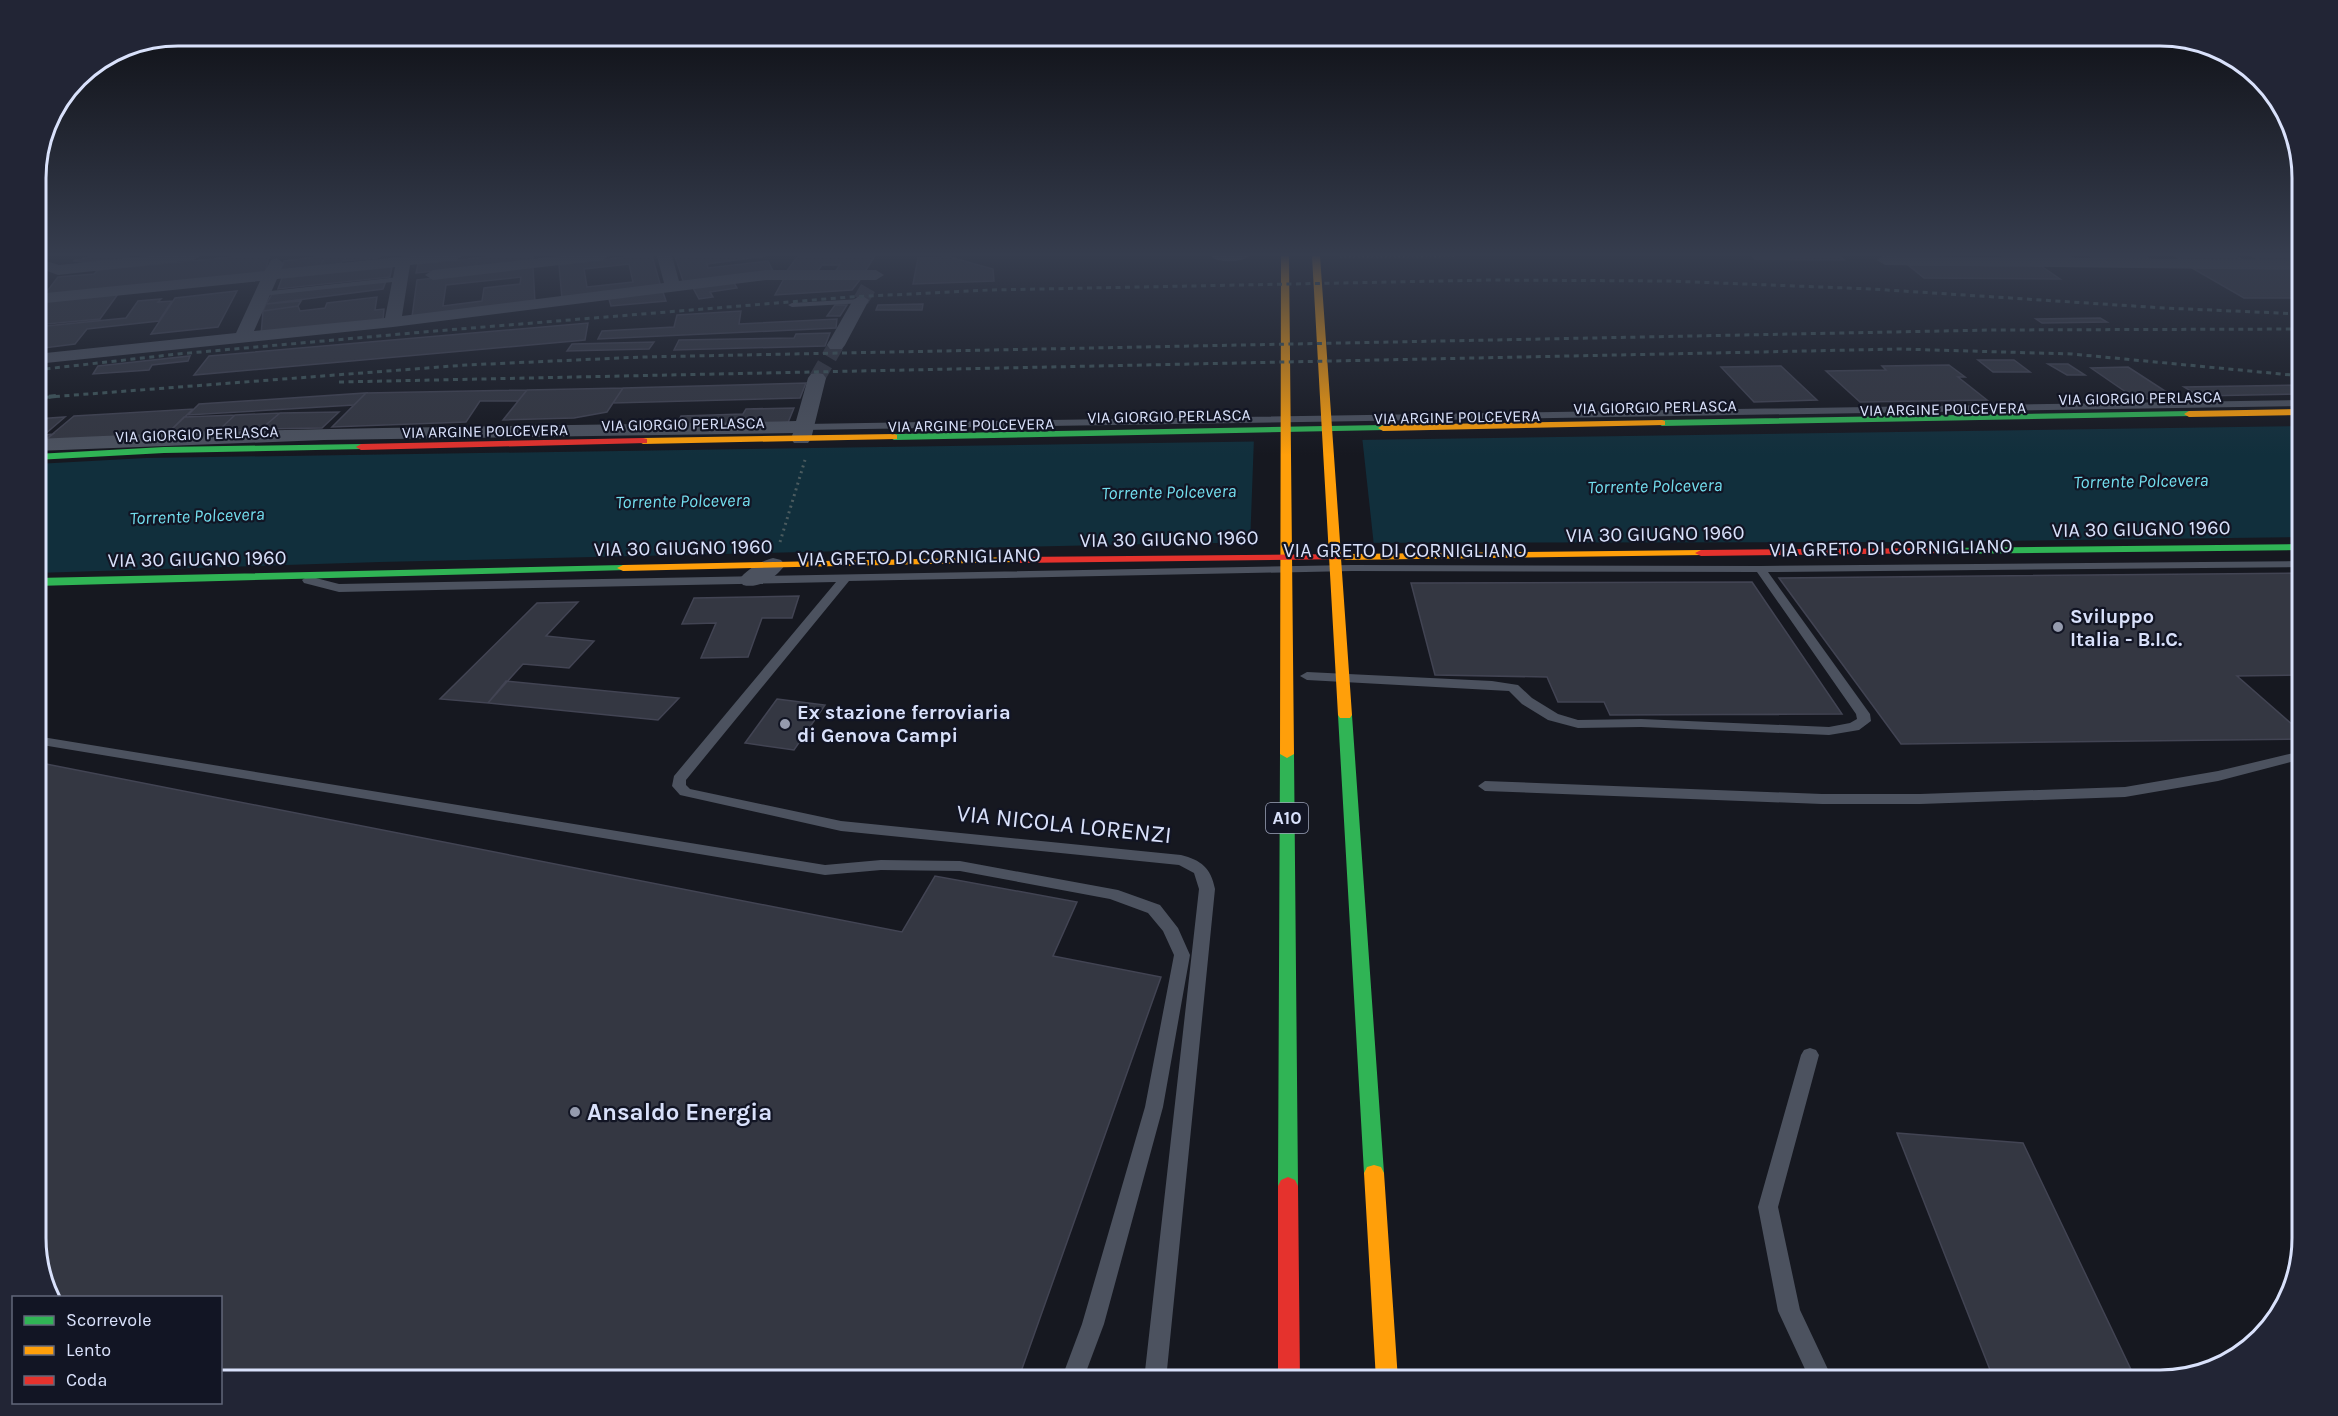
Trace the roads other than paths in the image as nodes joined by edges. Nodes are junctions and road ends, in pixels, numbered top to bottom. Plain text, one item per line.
1 (249, 322) edge
2 (393, 322) edge
3 (849, 322) tunnel mouth
4 (1285, 322) edge
5 (1320, 322) edge
6 (242, 338) junction
7 (836, 345) tunnel mouth
8 (47, 358) edge
9 (817, 378) tunnel mouth
10 (2291, 403) edge
11 (2291, 412) edge
12 (804, 441) junction
13 (47, 444) edge
14 (47, 456) edge
15 (2291, 547) edge
16 (776, 555) junction
17 (2291, 564) edge
18 (1760, 569) junction
19 (295, 577) junction
20 (845, 579) junction
21 (751, 580) junction
22 (47, 582) edge
23 (1307, 676) dead end
24 (47, 742) edge
25 (2292, 758) edge
26 (1485, 786) dead end
27 (1810, 1055) dead end
28 (1076, 1370) edge
29 (1156, 1370) edge
30 (1289, 1370) edge
31 (1386, 1370) edge
32 (1817, 1370) edge

1 - 6 street
2 - 6 street
3 - 7 street
4 - 30 main road, A10
5 - 31 main road
6 - 8 street
9 - 12 street
10 - 12 lane, VIA ARGINE POLCEVERA
11 - 12 main road, VIA GIORGIO PERLASCA
12 - 13 street, VIA ARGINE POLCEVERA
12 - 14 main road, VIA GIORGIO PERLASCA
15 - 16 main road, VIA 30 GIUGNO 1960
16 - 19 main road, VIA 30 GIUGNO 1960
16 - 21 street
17 - 18 lane, VIA GRETO DI CORNIGLIANO
18 - 20 lane, VIA GRETO DI CORNIGLIANO
18 - 23 lane
19 - 21 lane, VIA GRETO DI CORNIGLIANO
19 - 22 main road, VIA 30 GIUGNO 1960
20 - 21 lane, VIA GRETO DI CORNIGLIANO
20 - 29 lane, VIA NICOLA LORENZI
24 - 28 lane
25 - 26 lane
27 - 32 lane

